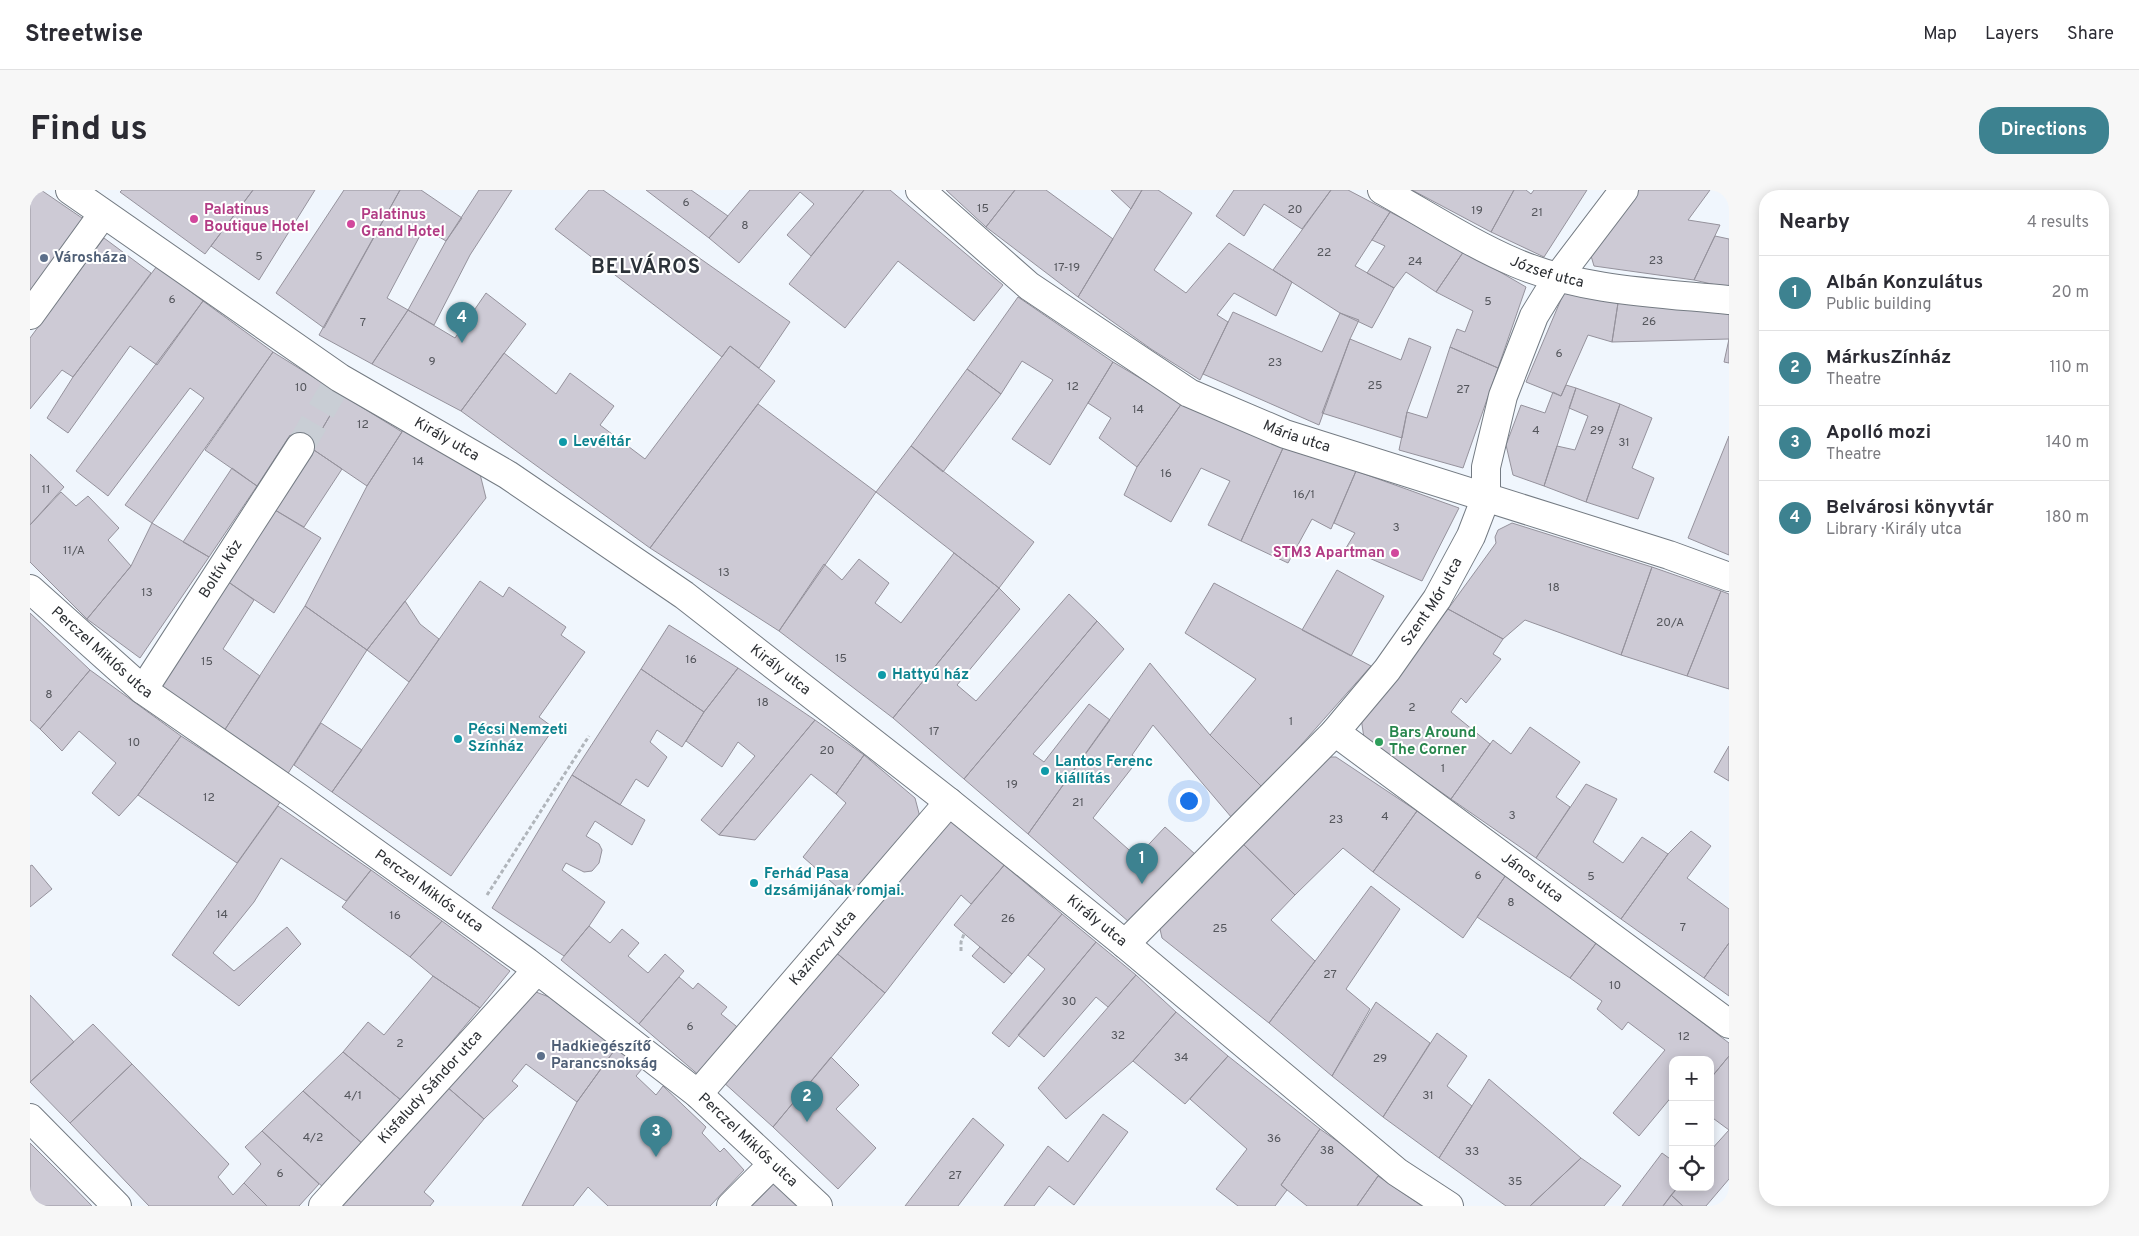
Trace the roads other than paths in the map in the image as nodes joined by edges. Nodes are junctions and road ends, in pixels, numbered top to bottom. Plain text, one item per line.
1 (70, 190) edge
2 (920, 190) edge
3 (1382, 190) edge
4 (1624, 190) edge
5 (102, 214) junction
6 (1558, 276) junction
7 (1729, 300) edge
8 (30, 315) edge
9 (300, 447) tunnel mouth
10 (1486, 497) junction
11 (1729, 577) edge
12 (30, 589) edge
13 (143, 690) junction
14 (1335, 732) junction
15 (949, 802) junction
16 (1125, 944) junction
17 (537, 970) junction
18 (1729, 1024) edge
19 (698, 1094) junction
20 (30, 1118) edge
21 (773, 1164) junction
22 (117, 1206) edge
23 (323, 1206) edge
24 (731, 1206) edge
25 (818, 1206) edge
26 (1449, 1206) edge

1 - 5 street, Király utca
2 - 10 street, Mária utca
3 - 6 street, József utca
4 - 6 street, Szent Mór utca
5 - 8 street
5 - 15 street, Király utca
6 - 7 street, József utca
6 - 10 street, Szent Mór utca
9 - 13 street, Boltív köz
10 - 11 street, Mária utca
10 - 14 street, Szent Mór utca
12 - 13 street, Perczel Miklós utca
13 - 17 street, Perczel Miklós utca
14 - 16 street, Szent Mór utca
14 - 18 street, János utca
15 - 16 street, Király utca
15 - 19 street, Kazinczy utca
16 - 26 street, Király utca
17 - 19 street, Perczel Miklós utca
17 - 23 street, Kisfaludy Sándor utca
19 - 21 street, Perczel Miklós utca
20 - 22 street
21 - 24 street
21 - 25 street, Perczel Miklós utca

